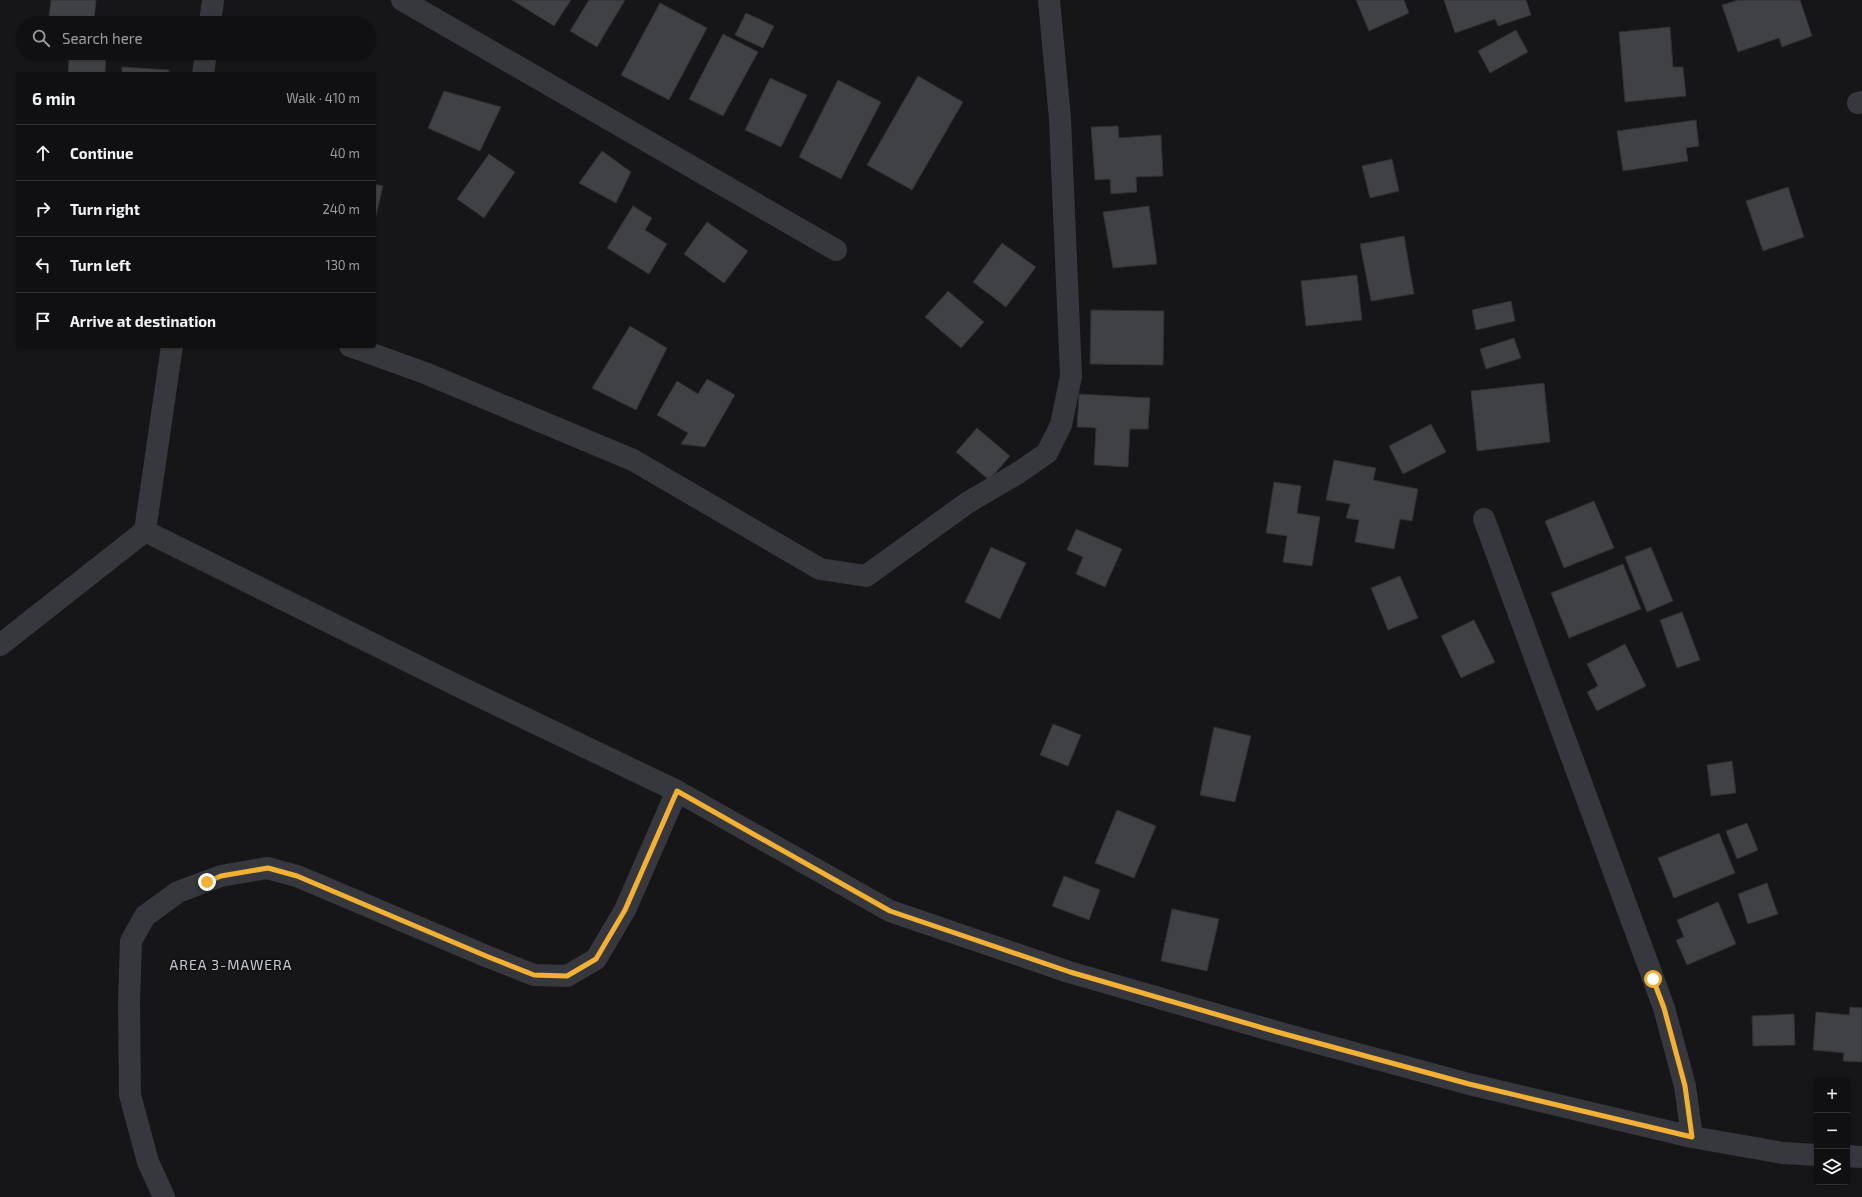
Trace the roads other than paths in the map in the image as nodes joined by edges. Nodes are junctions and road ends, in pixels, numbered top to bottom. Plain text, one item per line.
1 (213, 0) edge
2 (402, 0) edge
3 (1049, 0) edge
4 (211, 16) edge
5 (205, 60) edge
6 (204, 72) edge
7 (836, 250) dead end
8 (172, 348) edge
9 (355, 348) edge
10 (1484, 519) dead end
11 (145, 531) junction
12 (0, 645) edge
13 (677, 791) junction
14 (1692, 1137) junction
15 (1814, 1155) edge
16 (1850, 1156) edge
17 (1862, 1157) edge
18 (164, 1197) edge

1 - 4 street
2 - 7 street
3 - 9 street
5 - 6 street
8 - 11 street
10 - 14 street
11 - 12 street
11 - 13 street
13 - 14 street
13 - 18 street
14 - 15 street
16 - 17 street

